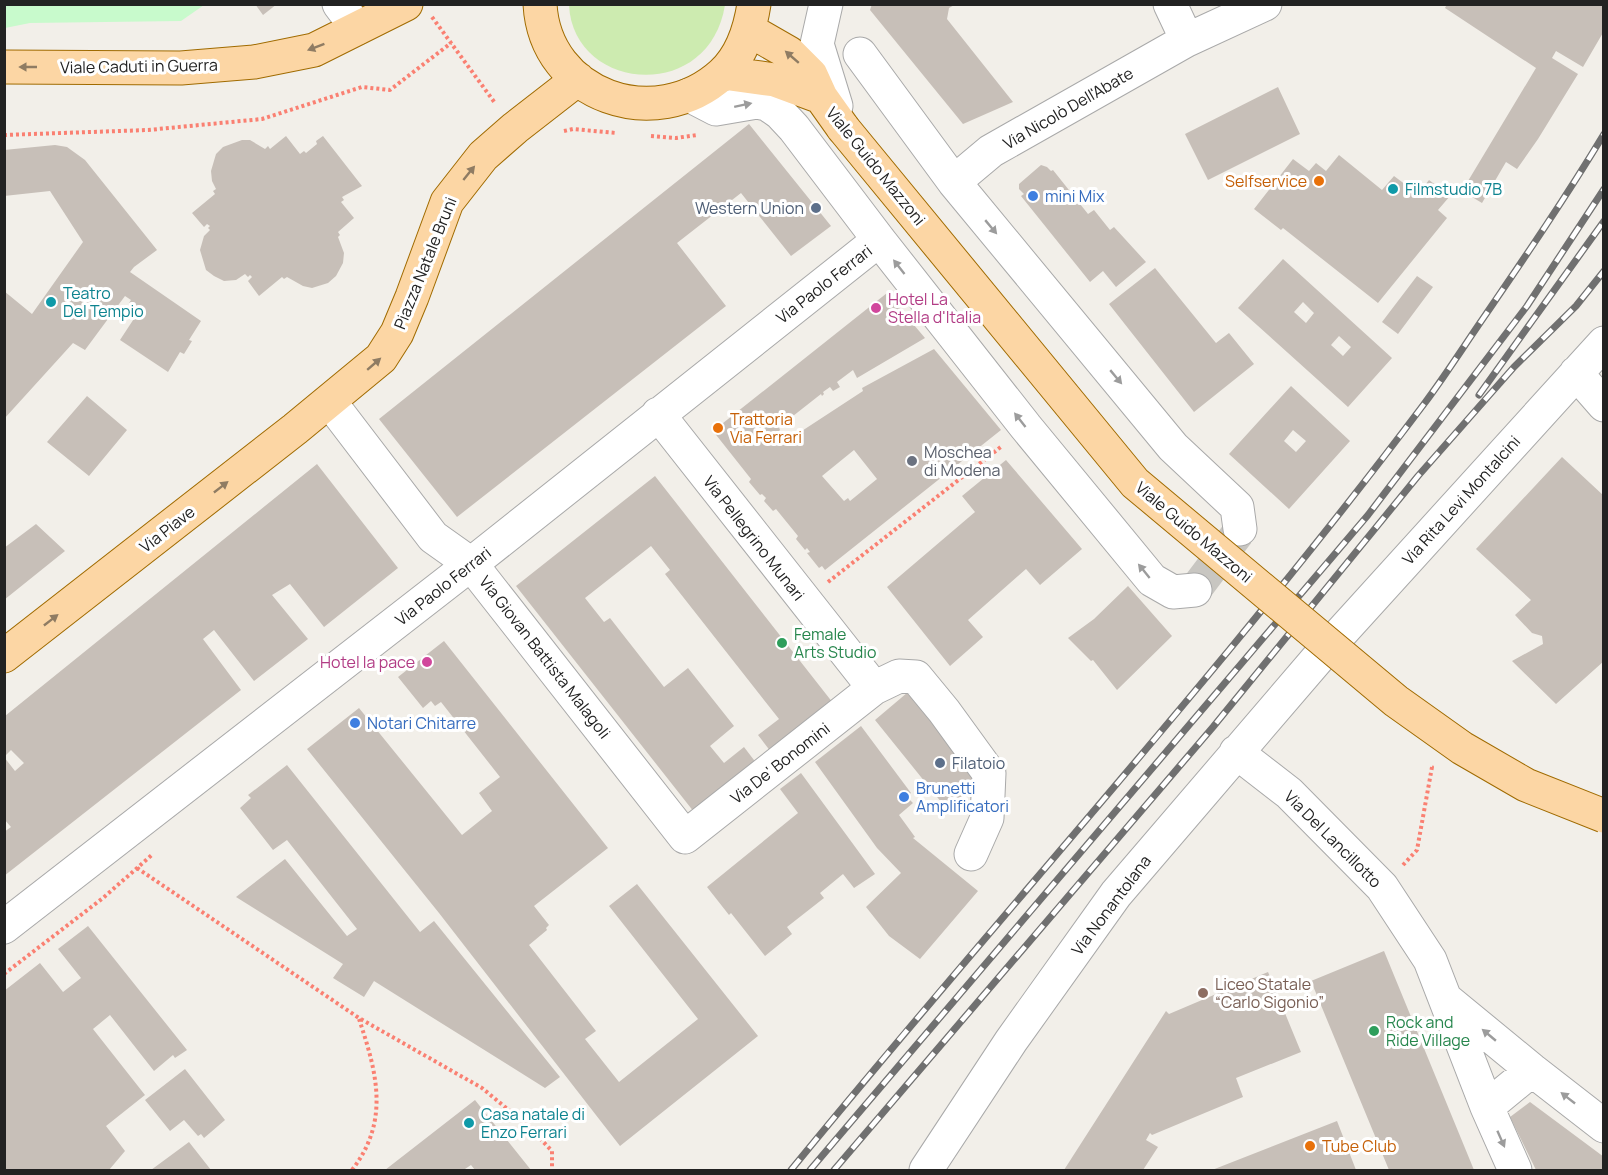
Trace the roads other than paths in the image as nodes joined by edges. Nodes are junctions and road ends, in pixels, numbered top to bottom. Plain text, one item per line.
1 (540, 4) edge
2 (826, 4) edge
3 (1170, 4) edge
4 (1265, 4) edge
5 (417, 8) edge
6 (348, 16) edge
7 (752, 17) edge
8 (1187, 40) junction
9 (860, 54) dead end
10 (4, 67) edge
11 (723, 73) junction
12 (578, 79) junction
13 (689, 95) junction
14 (821, 97) junction
15 (843, 128) junction
16 (954, 182) junction
17 (879, 240) junction
18 (1604, 343) edge
19 (1576, 373) junction
20 (330, 402) junction
21 (1604, 405) edge
22 (658, 414) junction
23 (1240, 530) dead end
24 (471, 564) junction
25 (1195, 590) dead end
26 (4, 656) edge
27 (1319, 657) joint
28 (874, 688) junction
29 (1236, 752) junction
30 (1604, 816) edge
31 (685, 837) joint
32 (971, 854) dead end
33 (4, 927) edge
34 (1446, 999) junction
35 (1532, 1070) junction
36 (1487, 1107) junction
37 (1604, 1126) edge
38 (926, 1170) edge
39 (1515, 1170) edge

1 - 12 main road
2 - 15 street
3 - 8 street
4 - 8 street, Via Nicolò Dell'Abate
5 - 6 main road, Viale Caduti in Guerra
6 -> 10 main road, Viale Caduti in Guerra
7 - 11 main road
14 -> 7 main road, Viale Guido Mazzoni
8 - 16 street, Via Nicolò Dell'Abate
9 - 16 street, Viale Guido Mazzoni
11 - 13 main road
11 - 14 main road, Viale Guido Mazzoni
12 - 13 main road
20 -> 12 main road, Piazza Natale Bruni
13 -> 17 street
14 - 15 main road, Viale Guido Mazzoni
15 - 30 main road, Viale Guido Mazzoni, bridge
16 -> 23 street, Viale Guido Mazzoni
17 - 22 street, Via Paolo Ferrari
25 -> 17 street
18 - 19 street, Via Rita Levi Montalcini
19 - 21 street
19 - 27 street, Via Rita Levi Montalcini
20 - 24 street, Via Giovan Battista Malagoli
26 -> 20 main road, Via Piave
22 - 24 street, Via Paolo Ferrari
22 - 28 street, Via Pellegrino Munari
24 - 31 street, Via Giovan Battista Malagoli
24 - 33 street, Via Paolo Ferrari
27 - 29 street, Via Nonantolana
28 - 31 street, Via De' Bonomini
28 - 32 street, Via De' Bonomini
29 - 34 street, Via Del Lancillotto
29 - 38 street, Via Nonantolana
35 -> 34 street
34 - 36 street, Via Del Lancillotto
35 - 36 street
37 -> 35 street
36 -> 39 street, Via Del Lancillotto

